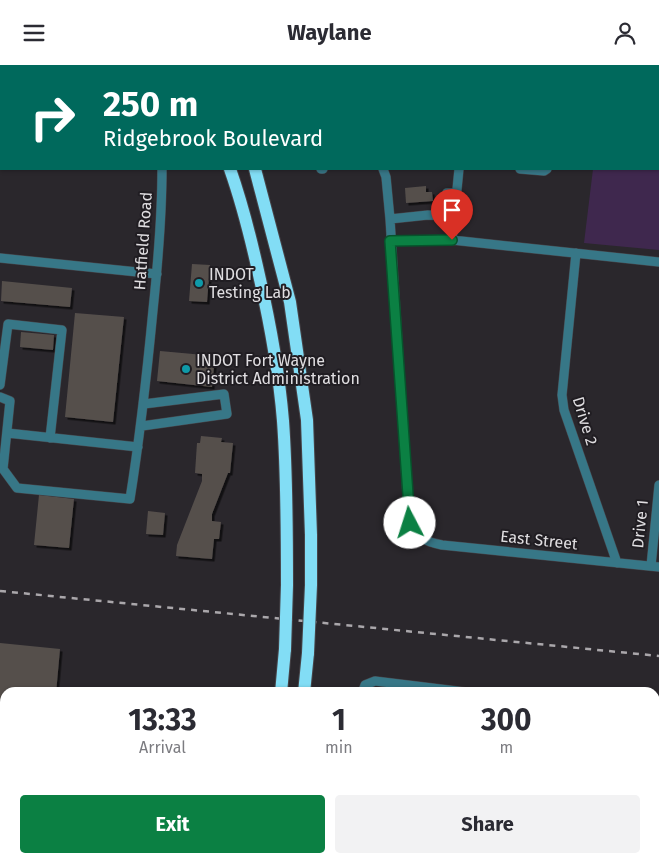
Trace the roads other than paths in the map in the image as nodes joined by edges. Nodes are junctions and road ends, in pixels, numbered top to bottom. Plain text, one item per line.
1 (162, 170) edge
2 (230, 170) edge
3 (255, 170) edge
4 (383, 170) edge
5 (459, 170) edge
6 (532, 170) edge
7 (546, 170) edge
8 (449, 216) junction
9 (390, 219) junction
10 (452, 240) junction
11 (390, 241) junction
12 (576, 253) junction
13 (0, 258) edge
14 (659, 262) edge
15 (157, 274) junction
16 (0, 385) edge
17 (0, 397) edge
18 (144, 404) junction
19 (142, 426) junction
20 (7, 433) junction
21 (50, 438) junction
22 (138, 447) junction
23 (659, 485) edge
24 (617, 563) junction
25 (655, 567) edge
26 (281, 687) edge
27 (305, 687) edge
28 (364, 687) edge
29 (424, 687) edge

1 - 15 street, Hatfield Road
2 - 26 highway, bridge
3 - 27 highway, bridge
4 - 9 street
5 - 8 street
6 - 7 street
8 - 9 street
8 - 10 street
9 - 11 street
10 - 11 street
10 - 12 street
11 - 24 street, East Street
12 - 14 street
12 - 24 street, Drive 2
13 - 15 street
15 - 18 street, Hatfield Road
16 - 21 street
17 - 20 street
18 - 19 street, Hatfield Road
18 - 19 street
19 - 22 street, Hatfield Road
20 - 21 street
20 - 22 street, Hatfield Road
21 - 22 street
23 - 25 street, Drive 1
24 - 25 street, East Street
28 - 29 street

